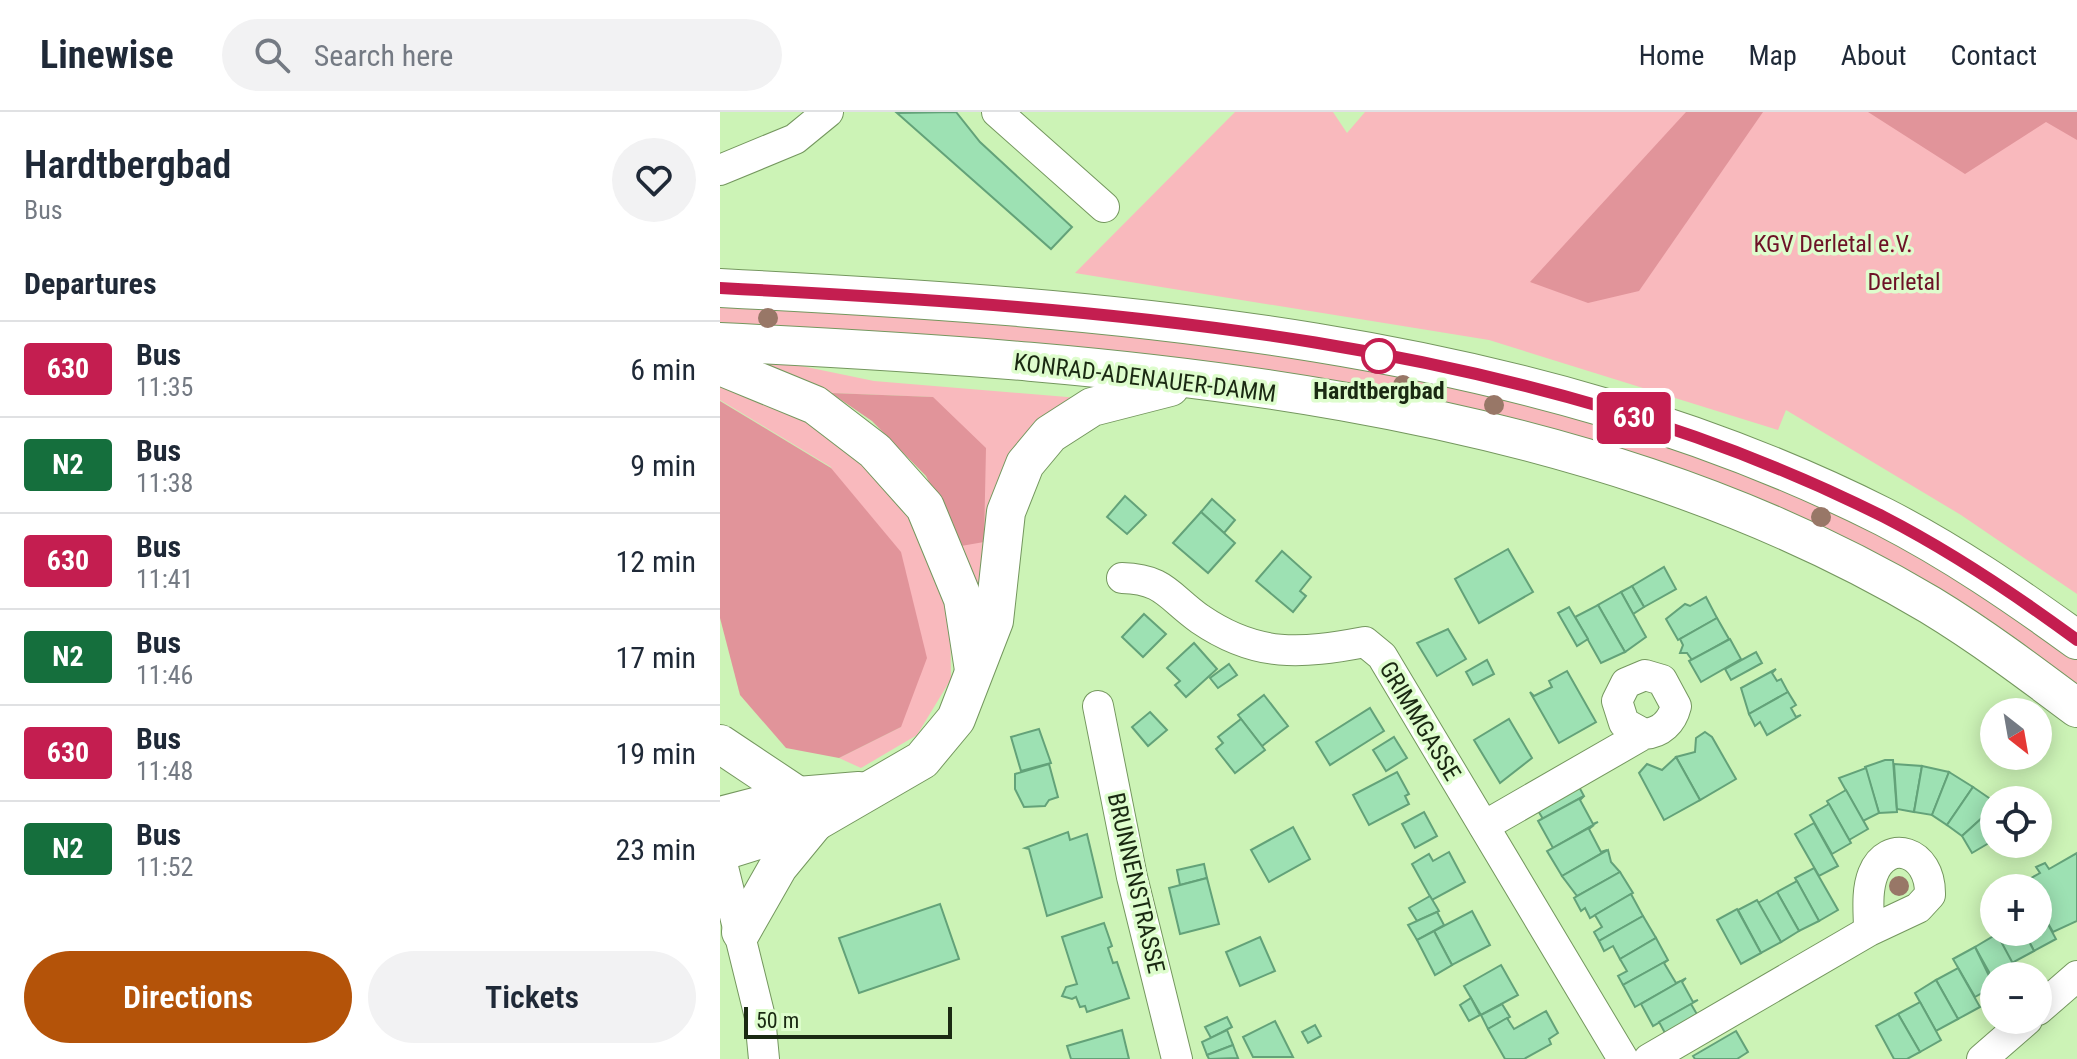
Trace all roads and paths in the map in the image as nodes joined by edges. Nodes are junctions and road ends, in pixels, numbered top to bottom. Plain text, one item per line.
1 (828, 112) edge
2 (997, 112) edge
3 (720, 157) edge
4 (756, 157) junction
5 (720, 170) edge
6 (1104, 207) dead end
7 (720, 288) edge
8 (720, 342) edge
9 (720, 366) edge
10 (1204, 381) junction
11 (1122, 578) dead end
12 (2077, 640) edge
13 (974, 674) junction
14 (1098, 706) dead end
15 (2077, 708) edge
16 (1644, 734) dead end
17 (720, 744) edge
18 (807, 809) junction
19 (720, 816) edge
20 (1484, 826) junction
21 (720, 854) edge
22 (1869, 931) dead end
23 (741, 932) junction
24 (2077, 976) edge
25 (2052, 998) edge
26 (2011, 1034) edge
27 (764, 1059) edge
28 (1177, 1059) edge
29 (1623, 1059) edge
30 (1649, 1059) edge
31 (1982, 1059) edge

1 - 4 street
2 - 6 street
3 - 4 street
4 - 5 street
7 - 12 main road
8 - 10 main road, KONRAD-ADENAUER-DAMM
9 - 13 main road
10 - 13 main road
10 - 15 main road, KONRAD-ADENAUER-DAMM
11 - 20 street, GRIMMGASSE
13 - 18 main road
14 - 28 street, BRUNNENSTRASSE
16 - 20 street
17 - 18 main road
18 - 19 main road
18 - 21 main road
18 - 23 main road
20 - 29 street, GRIMMGASSE
21 - 23 street
22 - 30 street
23 - 27 street
24 - 25 street
26 - 31 street

